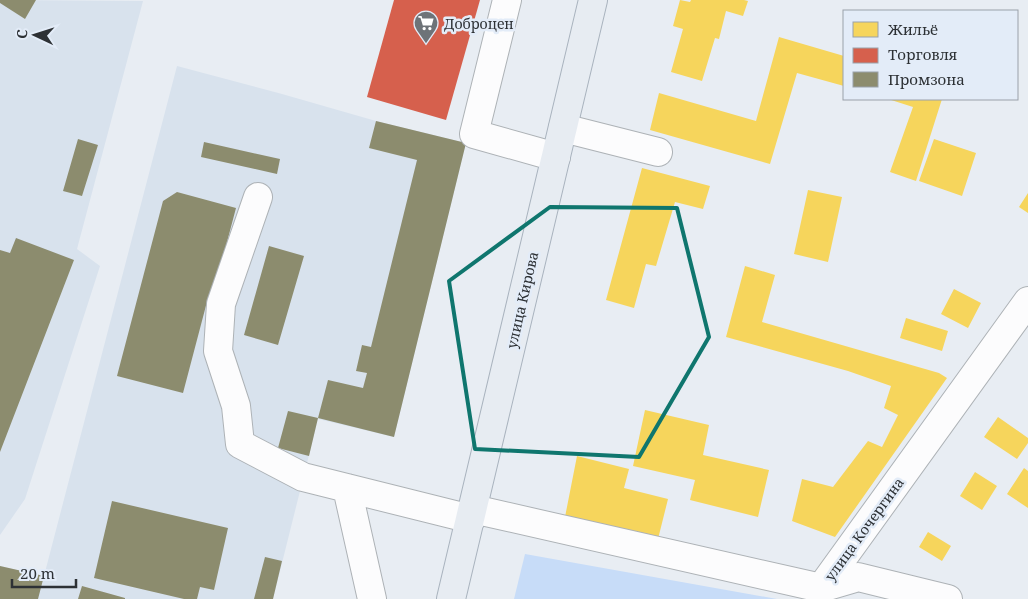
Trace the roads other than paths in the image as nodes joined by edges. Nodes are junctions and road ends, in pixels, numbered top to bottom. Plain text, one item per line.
1 (507, 0) edge
2 (593, 0) edge
3 (563, 128) junction
4 (658, 152) dead end
5 (556, 157) junction
6 (258, 197) dead end
7 (1028, 301) edge
8 (347, 488) junction
9 (472, 514) junction
10 (821, 588) junction
11 (372, 599) edge
12 (451, 599) edge
13 (948, 599) edge

1 - 5 street
2 - 3 main road, улица Кирова
3 - 4 street
3 - 5 main road, улица Кирова
5 - 9 main road, улица Кирова
6 - 8 street, улица Кочергина
7 - 10 street, улица Кочергина
8 - 9 street, улица Кочергина
8 - 11 street
9 - 10 street, улица Кочергина
9 - 12 main road, улица Кирова
10 - 13 street

